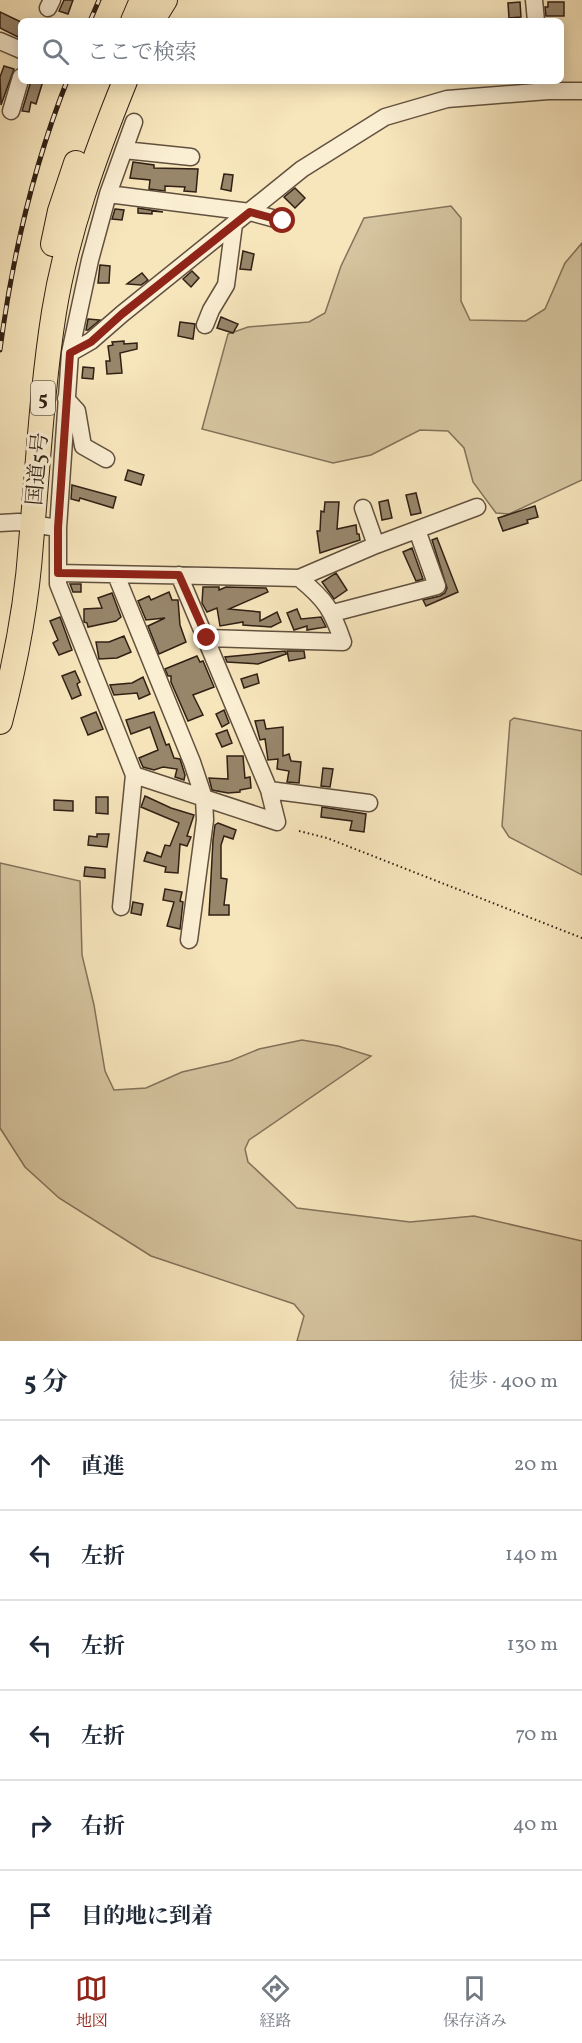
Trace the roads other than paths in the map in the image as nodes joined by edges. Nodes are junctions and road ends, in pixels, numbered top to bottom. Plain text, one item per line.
1 (142, 0) edge
2 (165, 0) edge
3 (534, 0) edge
4 (134, 18) edge
5 (154, 18) edge
6 (536, 18) edge
7 (0, 41) edge
8 (18, 49) edge
9 (19, 84) edge
10 (107, 84) edge
11 (124, 84) edge
12 (546, 86) edge
13 (582, 91) edge
14 (11, 111) dead end
15 (134, 122) dead end
16 (124, 150) junction
17 (191, 157) dead end
18 (108, 194) junction
19 (250, 212) junction
20 (283, 221) dead end
21 (234, 225) junction
22 (205, 325) dead end
23 (70, 353) junction
24 (66, 399) junction
25 (106, 459) dead end
26 (477, 507) dead end
27 (363, 508) dead end
28 (17, 523) edge
29 (58, 528) junction
30 (417, 530) junction
31 (376, 545) junction
32 (58, 573) junction
33 (116, 575) junction
34 (179, 575) junction
35 (299, 578) junction
36 (333, 613) junction
37 (207, 638) junction
38 (0, 645) edge
39 (0, 722) edge
40 (134, 775) junction
41 (269, 790) junction
42 (204, 798) junction
43 (369, 803) dead end
44 (121, 907) dead end
45 (189, 940) dead end

1 - 4 highway
2 - 5 highway
3 - 6 street
7 - 8 street
9 - 14 street
10 - 28 highway, 国道5号 / 5
11 - 28 highway, 国道5号 / 5
12 - 13 street
12 - 19 street
15 - 16 street
16 - 17 street
16 - 18 street
18 - 19 street
18 - 23 street
19 - 20 street
19 - 21 street
21 - 22 street
21 - 23 street
23 - 24 street
24 - 25 street
24 - 29 street
26 - 30 street
27 - 31 street
28 - 29 street
28 - 38 highway, 国道5号 / 5
28 - 39 highway, 国道5号 / 5
29 - 32 street
30 - 31 street
30 - 36 street
31 - 35 street
32 - 33 street
32 - 40 street
33 - 34 street
33 - 42 street
34 - 35 street
34 - 37 street
35 - 36 street
36 - 37 street
37 - 41 street
40 - 42 street
40 - 44 street
41 - 42 street
41 - 43 street
42 - 45 street

